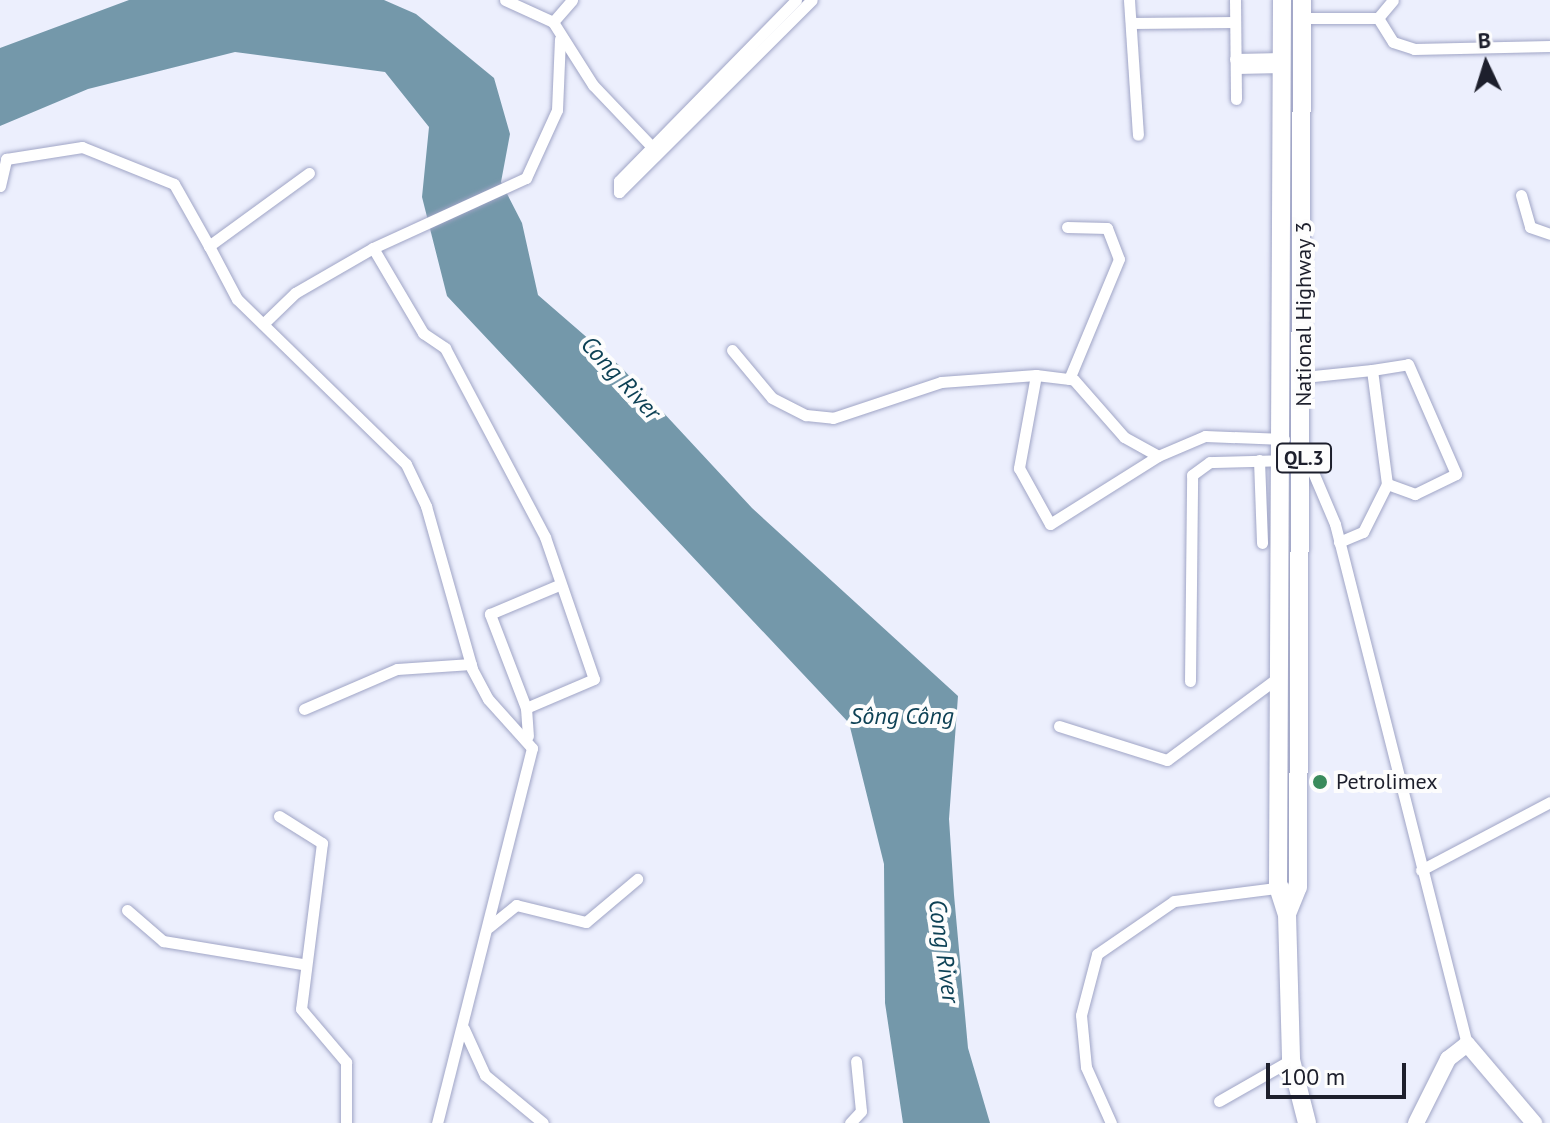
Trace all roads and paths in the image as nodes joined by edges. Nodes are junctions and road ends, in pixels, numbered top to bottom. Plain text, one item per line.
1 (505, 0) edge
2 (572, 0) edge
3 (796, 0) edge
4 (812, 0) edge
5 (1129, 0) edge
6 (1235, 0) edge
7 (1282, 0) edge
8 (1393, 0) edge
9 (1302, 9) edge
10 (1378, 18) junction
11 (553, 22) junction
12 (1235, 22) junction
13 (1131, 23) junction
14 (560, 39) junction
15 (1550, 46) edge
16 (1283, 63) junction
17 (1236, 64) junction
18 (1236, 99) dead end
19 (1138, 135) dead end
20 (652, 147) junction
21 (309, 173) dead end
22 (0, 186) edge
23 (1521, 195) dead end
24 (1067, 227) dead end
25 (1550, 234) edge
26 (209, 246) junction
27 (373, 248) junction
28 (263, 324) junction
29 (732, 350) dead end
30 (1372, 370) junction
31 (1036, 375) junction
32 (1304, 377) junction
33 (1069, 379) junction
34 (1284, 450) junction
35 (1304, 451) junction
36 (1158, 456) junction
37 (1259, 460) junction
38 (1387, 484) junction
39 (1339, 542) junction
40 (1262, 543) dead end
41 (559, 585) junction
42 (471, 664) junction
43 (1281, 675) junction
44 (1190, 681) dead end
45 (526, 708) junction
46 (304, 709) dead end
47 (1059, 726) dead end
48 (528, 736) junction
49 (1550, 802) edge
50 (279, 816) dead end
51 (1421, 870) junction
52 (637, 879) dead end
53 (1278, 887) junction
54 (1298, 887) junction
55 (127, 910) dead end
56 (1287, 914) junction
57 (489, 927) junction
58 (302, 964) junction
59 (464, 1029) junction
60 (1467, 1044) junction
61 (1291, 1060) junction
62 (856, 1061) dead end
63 (1219, 1101) dead end
64 (346, 1123) edge
65 (437, 1123) edge
66 (543, 1123) edge
67 (850, 1123) edge
68 (1111, 1123) edge
69 (1307, 1123) edge
70 (1416, 1123) edge
71 (1534, 1123) edge

1 - 11 street
2 - 11 street
3 - 20 street
4 - 20 street
5 - 13 street
6 - 12 street
7 - 16 highway, National Highway 3 / QL.3
8 - 10 street
9 - 10 street
9 - 32 highway, National Highway 3 / QL.3
10 - 15 street
11 - 14 street
12 - 13 street
12 - 17 street
13 - 19 street
14 - 20 street
14 - 27 street
16 - 17 street
16 - 34 highway, National Highway 3 / QL.3
17 - 18 street
21 - 26 street
22 - 26 street
23 - 25 street
24 - 33 street
26 - 28 street
27 - 28 street
27 - 41 street
28 - 42 street
29 - 31 street
30 - 32 street
30 - 38 street
30 - 38 street
31 - 33 street
31 - 36 street
32 - 35 highway, National Highway 3 / QL.3
33 - 36 street
34 - 35 highway
34 - 36 street
34 - 37 street
34 - 43 highway, National Highway 3 / QL.3
35 - 39 street
35 - 54 highway, National Highway 3 / QL.3
37 - 40 street
37 - 44 street
38 - 39 street
39 - 51 street
41 - 45 street
41 - 45 street
42 - 46 street
42 - 48 street
43 - 47 street
43 - 53 highway, National Highway 3 / QL.3
45 - 48 street
48 - 57 street
49 - 51 street
50 - 58 street
51 - 60 street
52 - 57 street
53 - 54 street
53 - 56 highway, National Highway 3 / QL.3
53 - 68 street
54 - 56 highway, National Highway 3 / QL.3
55 - 58 street
56 - 61 highway, National Highway 3 / QL.3
57 - 59 street
58 - 64 street
59 - 65 street
59 - 66 street
60 - 70 main road
60 - 71 main road
61 - 63 street
61 - 69 highway, National Highway 3 / QL.3
62 - 67 street

